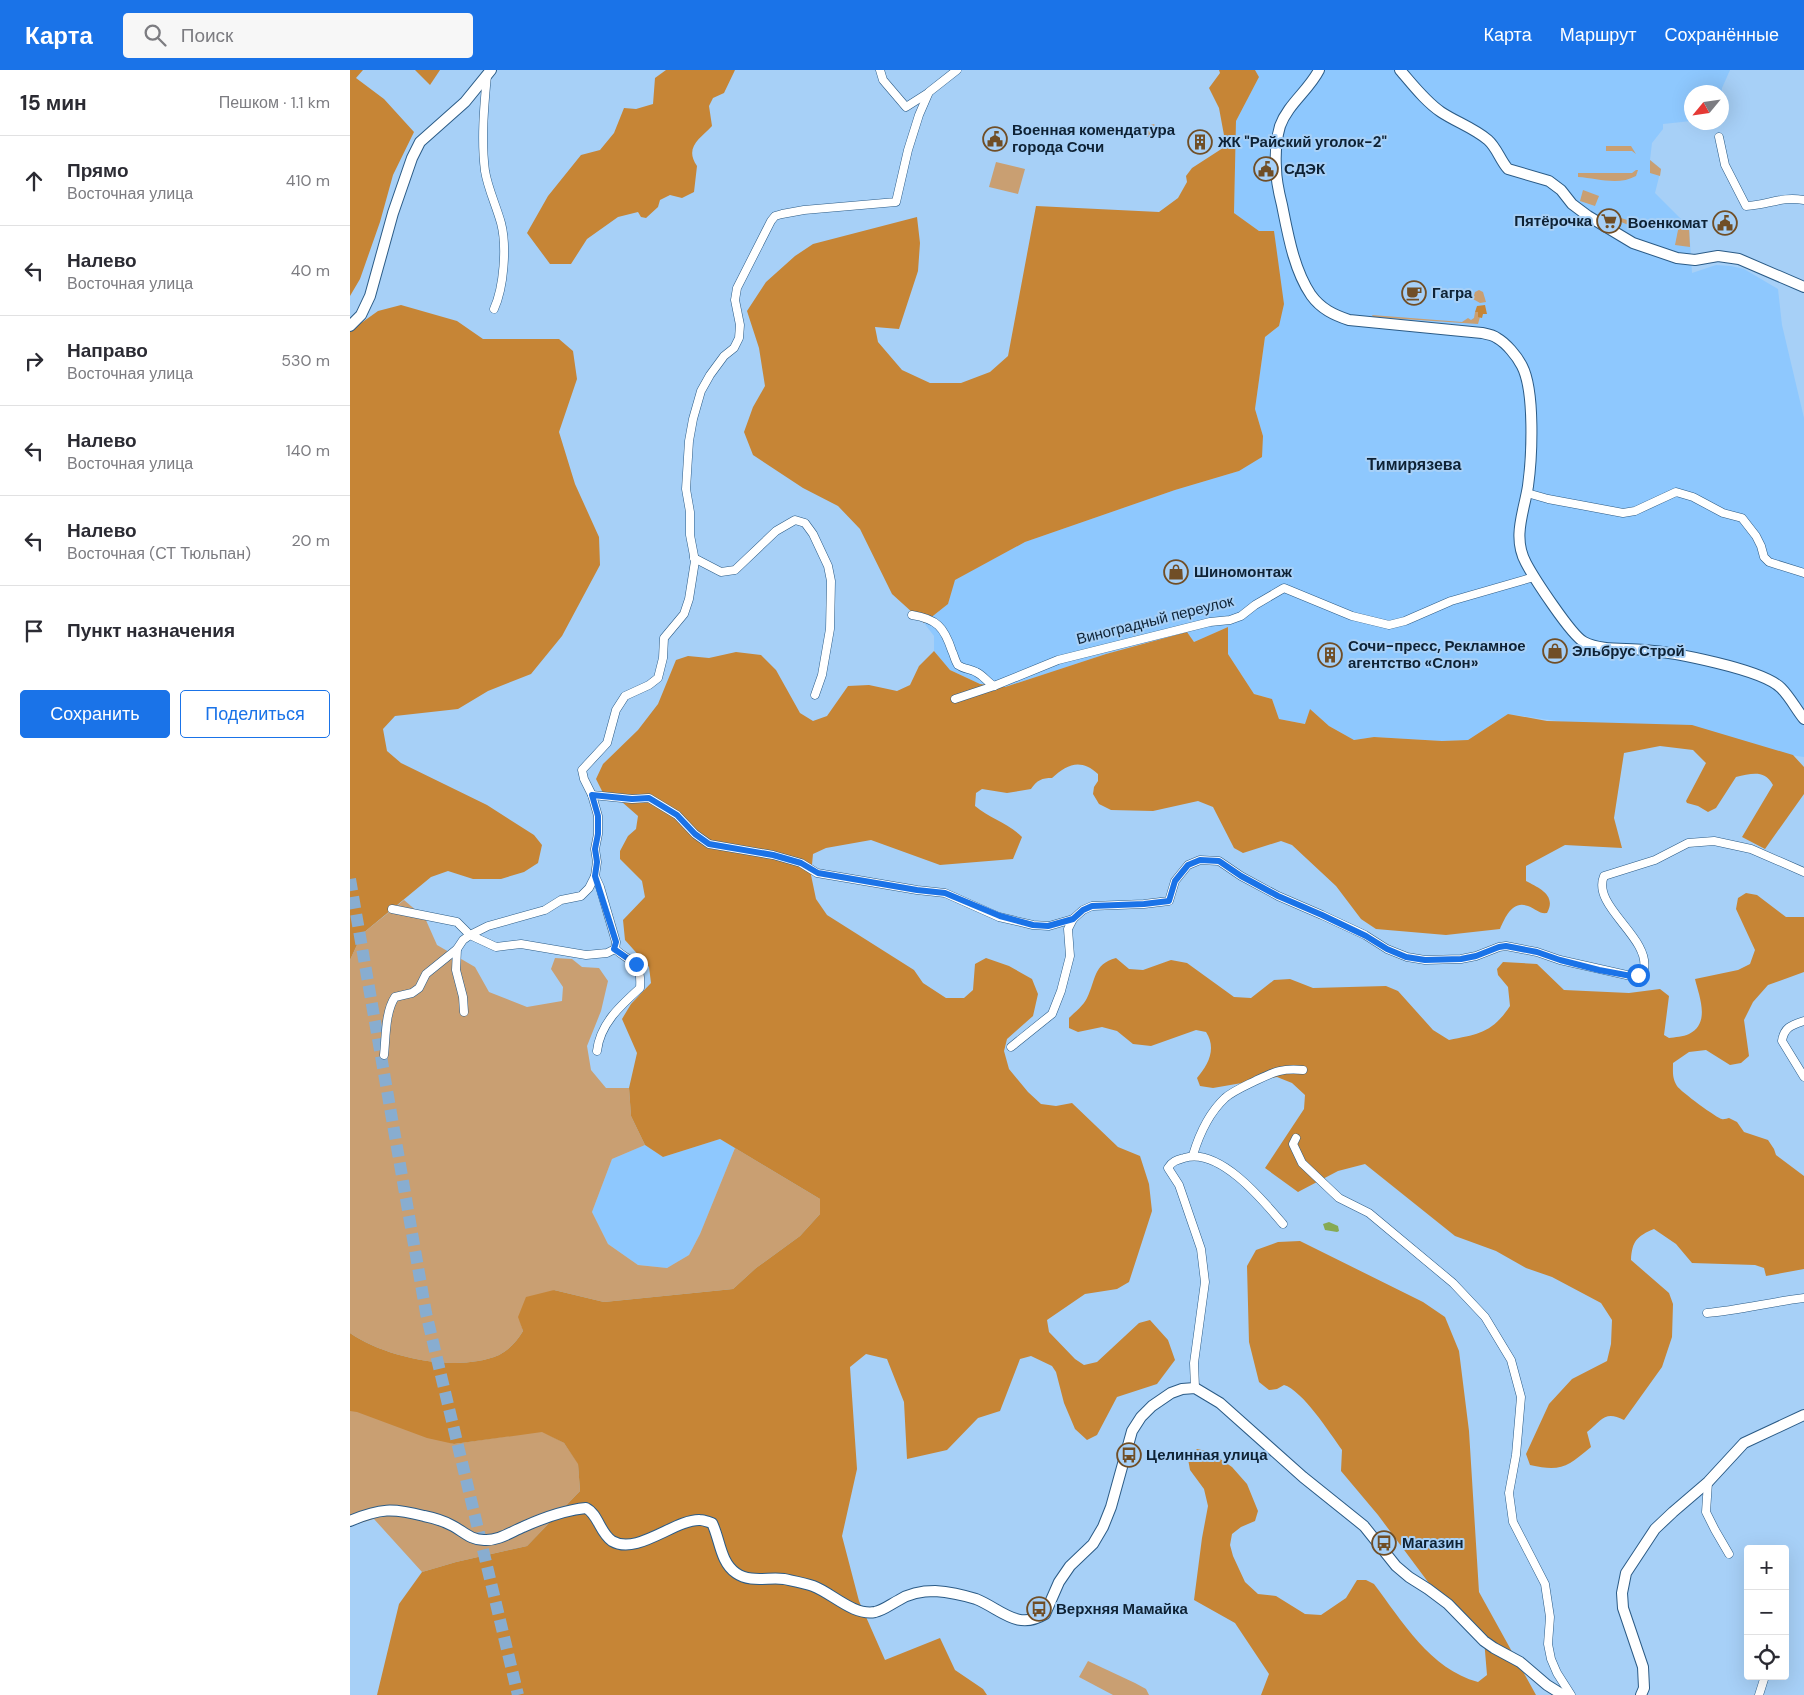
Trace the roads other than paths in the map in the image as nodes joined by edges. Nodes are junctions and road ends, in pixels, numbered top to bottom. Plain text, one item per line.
1 (880, 70) edge
2 (956, 70) edge
3 (1319, 70) edge
4 (1400, 70) edge
5 (489, 73) edge
6 (929, 92) junction
7 (1719, 137) dead end
8 (1804, 200) edge
9 (1804, 287) edge
10 (494, 309) dead end
11 (350, 326) edge
12 (1526, 493) junction
13 (694, 558) junction
14 (1804, 573) edge
15 (1534, 577) junction
16 (912, 615) dead end
17 (994, 686) junction
18 (816, 695) dead end
19 (955, 699) dead end
20 (1804, 719) edge
21 (592, 795) junction
22 (1804, 872) edge
23 (595, 876) junction
24 (392, 909) dead end
25 (1073, 919) junction
26 (470, 934) junction
27 (457, 949) junction
28 (614, 949) junction
29 (464, 1012) dead end
30 (1804, 1021) edge
31 (1011, 1047) dead end
32 (597, 1051) dead end
33 (384, 1055) dead end
34 (1303, 1070) dead end
35 (1804, 1077) edge
36 (1296, 1138) dead end
37 (1193, 1155) junction
38 (1283, 1224) dead end
39 (1804, 1298) edge
40 (1707, 1313) dead end
41 (1194, 1388) junction
42 (1804, 1415) edge
43 (1708, 1482) junction
44 (350, 1521) edge
45 (1729, 1554) dead end
46 (1764, 1680) edge
47 (1562, 1695) edge
48 (1571, 1695) edge
49 (1641, 1695) edge
50 (1759, 1695) edge

1 - 6 street
2 - 6 street
3 - 12 street
4 - 9 street
5 - 10 street
5 - 11 street
6 - 13 street
7 - 8 street
12 - 14 street
12 - 15 street
13 - 18 street
13 - 21 street
15 - 17 street, Виноградный переулок
15 - 20 street
16 - 17 street
17 - 19 street, Виноградный переулок
21 - 23 street
21 - 25 street
22 - 25 street
23 - 26 street
23 - 28 street
24 - 26 street
25 - 31 street
26 - 27 street
26 - 28 street
27 - 29 street
27 - 33 street
28 - 32 street
30 - 35 street
34 - 37 street
36 - 48 street
37 - 38 street
37 - 41 street
39 - 40 street
41 - 44 street
41 - 47 street
42 - 43 street
43 - 45 street
43 - 49 street
46 - 50 street

